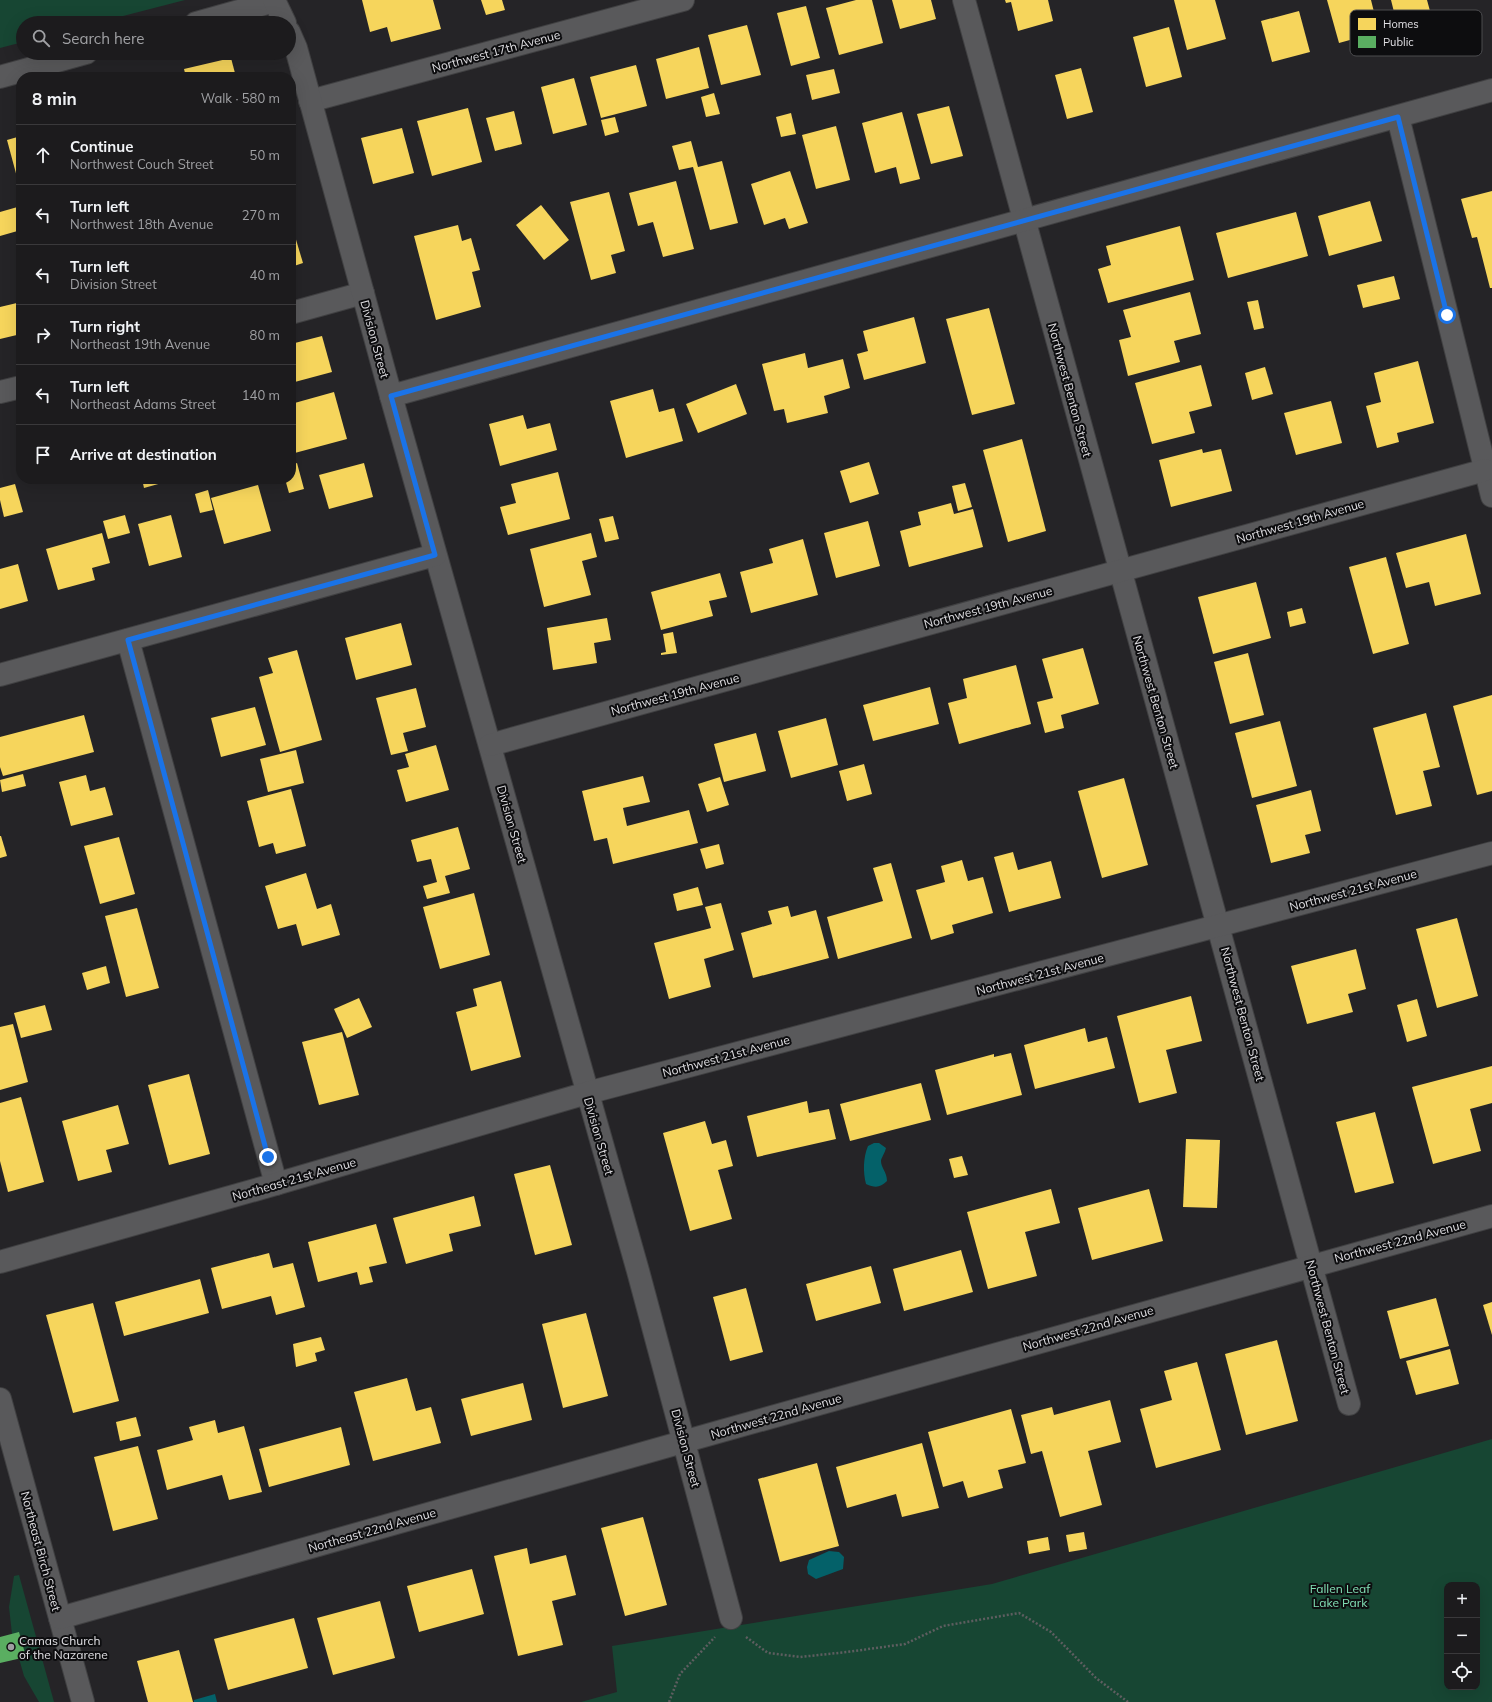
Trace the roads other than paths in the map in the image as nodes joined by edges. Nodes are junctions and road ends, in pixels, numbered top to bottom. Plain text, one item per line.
1 (683, 0) edge
2 (964, 0) edge
3 (274, 1) edge
4 (221, 16) edge
5 (282, 16) edge
6 (296, 48) edge
7 (61, 60) edge
8 (18, 72) edge
9 (16, 73) edge
10 (0, 77) edge
11 (1492, 90) edge
12 (310, 101) junction
13 (1398, 117) junction
14 (1024, 220) junction
15 (363, 293) junction
16 (296, 312) edge
17 (16, 388) edge
18 (0, 392) edge
19 (391, 396) junction
20 (1485, 470) junction
21 (1492, 496) edge
22 (435, 555) junction
23 (1120, 571) junction
24 (128, 640) junction
25 (0, 675) edge
26 (490, 745) junction
27 (1492, 853) edge
28 (1219, 926) junction
29 (587, 1093) junction
30 (276, 1184) junction
31 (1492, 1216) edge
32 (0, 1262) edge
33 (1312, 1265) junction
34 (0, 1399) edge
35 (1349, 1404) dead end
36 (684, 1442) junction
37 (60, 1618) junction
38 (730, 1618) road end
39 (83, 1702) edge

1 - 12 street, Northwest 17th Avenue
2 - 14 street, Northwest Benton Street
3 - 4 street
3 - 5 street
6 - 12 street, Division Street
7 - 8 street
9 - 10 street
11 - 13 street
12 - 15 street, Division Street
13 - 14 street
13 - 20 street
14 - 19 street
14 - 23 street, Northwest Benton Street
15 - 16 street
15 - 19 street, Division Street
17 - 18 street
19 - 22 street, Division Street
20 - 21 street
20 - 23 street, Northwest 19th Avenue
22 - 24 street
22 - 26 street, Division Street
23 - 26 street, Northwest 19th Avenue
23 - 28 street, Northwest Benton Street
24 - 25 street
24 - 30 street
26 - 29 street, Division Street
27 - 28 street, Northwest 21st Avenue
28 - 29 street, Northwest 21st Avenue
28 - 33 street, Northwest Benton Street
29 - 30 street, Northeast 21st Avenue
29 - 36 street, Division Street
30 - 32 street, Northeast 21st Avenue
31 - 33 street, Northwest 22nd Avenue
33 - 35 street, Northwest Benton Street
33 - 36 street, Northwest 22nd Avenue
34 - 37 street, Northeast Birch Street
36 - 37 street, Northeast 22nd Avenue
36 - 38 street, Division Street
37 - 39 street, Northeast Birch Street

